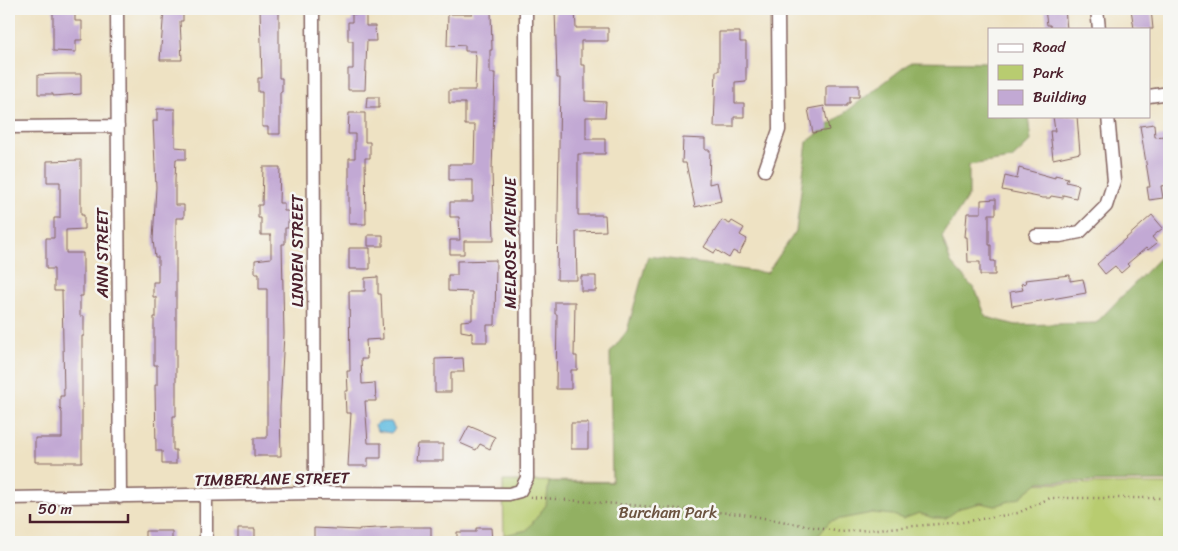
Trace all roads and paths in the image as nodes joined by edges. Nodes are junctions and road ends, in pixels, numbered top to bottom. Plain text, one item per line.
1 (117, 9) edge
2 (313, 9) edge
3 (526, 9) edge
4 (778, 9) edge
5 (1097, 9) edge
6 (1099, 28) edge
7 (1169, 94) edge
8 (1150, 96) edge
9 (1108, 118) edge
10 (118, 126) junction
11 (9, 127) edge
12 (765, 170) dead end
13 (1036, 236) dead end
14 (520, 492) junction
15 (315, 493) junction
16 (120, 497) junction
17 (206, 497) junction
18 (9, 498) edge
19 (1169, 498) edge
20 (206, 542) edge

1 - 10 street, ANN STREET
2 - 15 street, LINDEN STREET
3 - 14 street, MELROSE AVENUE
4 - 12 street
5 - 6 street
7 - 8 street
9 - 13 street
10 - 11 street
10 - 16 street, ANN STREET
14 - 15 street, TIMBERLANE STREET
14 - 19 path
15 - 17 street, TIMBERLANE STREET
16 - 17 street, TIMBERLANE STREET
16 - 18 street, TIMBERLANE STREET
17 - 20 street

